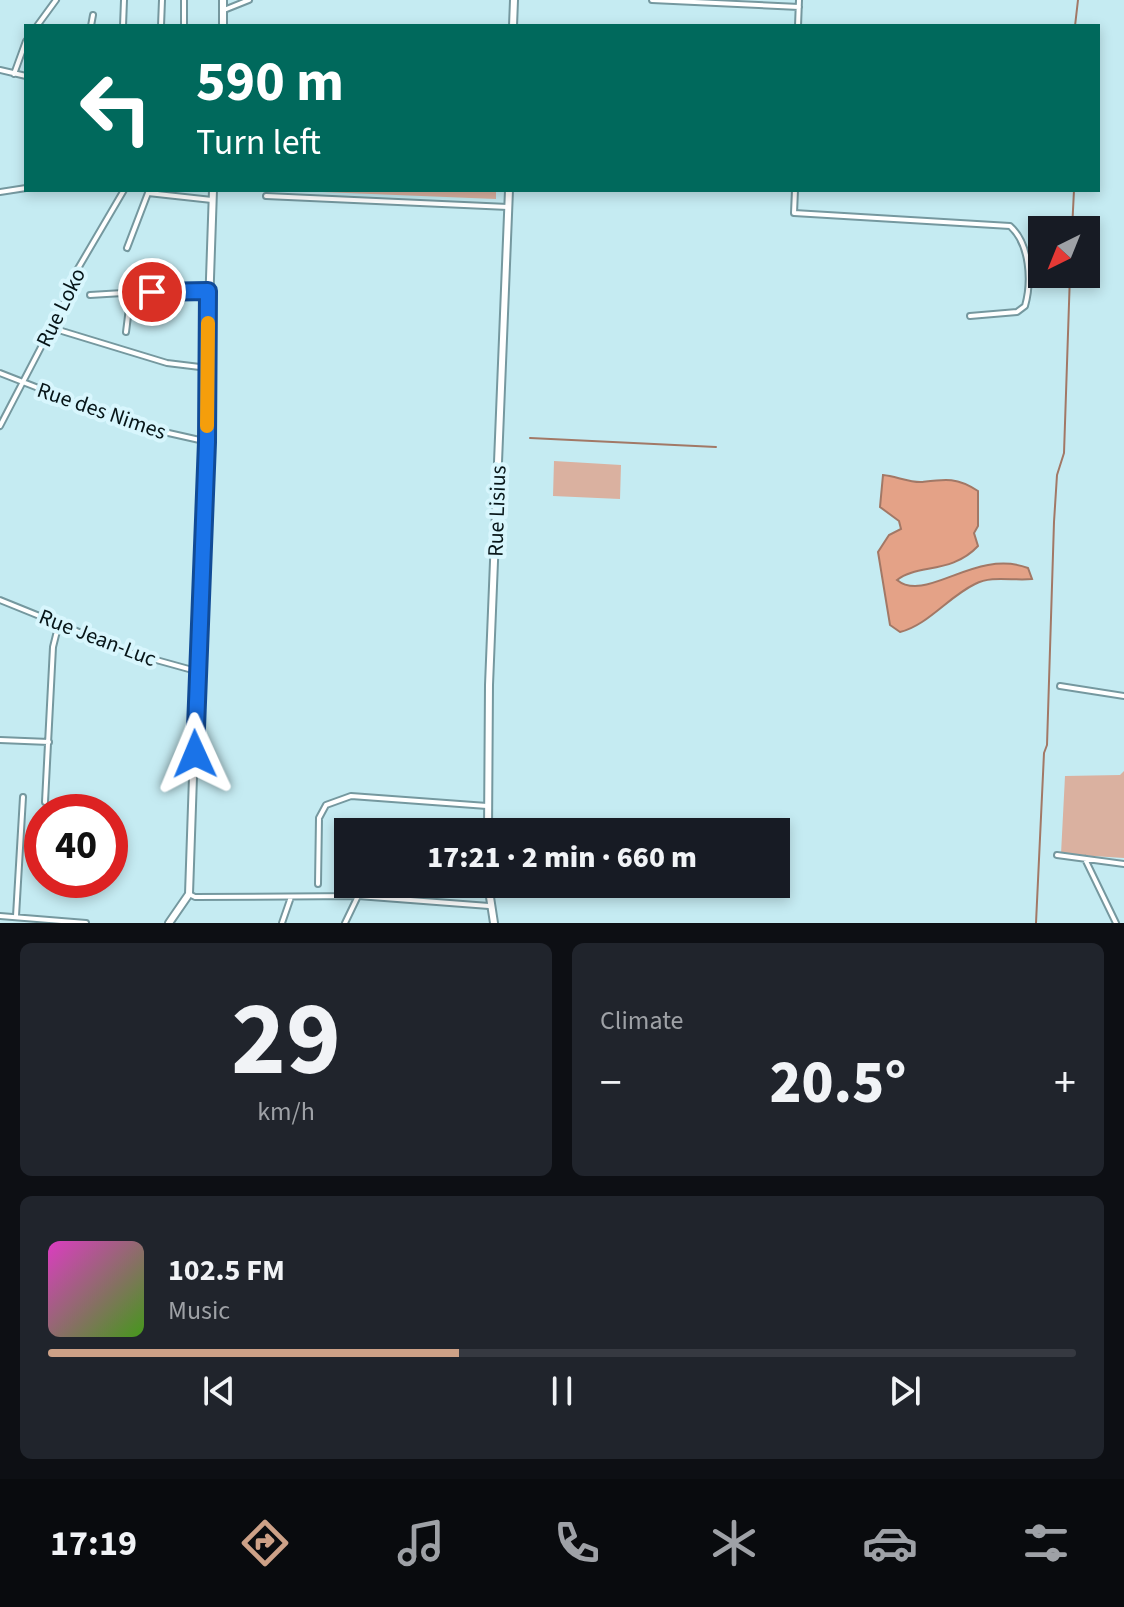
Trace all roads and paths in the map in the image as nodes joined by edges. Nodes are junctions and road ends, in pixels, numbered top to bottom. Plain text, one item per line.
1 (56, 0) edge
2 (124, 0) edge
3 (162, 0) edge
4 (184, 0) edge
5 (223, 0) edge
6 (249, 0) edge
7 (514, 0) edge
8 (652, 0) edge
9 (799, 0) edge
10 (799, 7) junction
11 (224, 10) junction
12 (93, 15) dead end
13 (38, 24) edge
14 (91, 24) edge
15 (123, 24) edge
16 (161, 24) edge
17 (184, 24) edge
18 (223, 24) edge
19 (513, 24) edge
20 (798, 24) edge
21 (24, 46) edge
22 (0, 70) edge
23 (14, 74) junction
24 (24, 76) edge
25 (24, 188) edge
26 (0, 192) edge
27 (123, 192) edge
28 (213, 192) edge
29 (509, 192) edge
30 (795, 192) edge
31 (266, 196) dead end
32 (212, 200) junction
33 (508, 207) junction
34 (127, 248) dead end
35 (208, 291) junction
36 (131, 292) junction
37 (90, 295) dead end
38 (970, 316) dead end
39 (52, 328) junction
40 (126, 332) dead end
41 (208, 368) junction
42 (0, 373) edge
43 (21, 382) junction
44 (0, 426) edge
45 (207, 442) junction
46 (0, 600) edge
47 (59, 623) junction
48 (196, 671) junction
49 (1060, 686) dead end
50 (1124, 696) edge
51 (0, 740) edge
52 (49, 742) junction
53 (46, 794) edge
54 (23, 797) dead end
55 (488, 806) junction
56 (488, 818) edge
57 (1057, 855) dead end
58 (1085, 859) junction
59 (1124, 864) edge
60 (318, 884) dead end
61 (189, 894) junction
62 (334, 896) edge
63 (291, 897) junction
64 (357, 898) edge
65 (381, 898) edge
66 (487, 898) edge
67 (486, 906) junction
68 (16, 916) junction
69 (3, 919) edge
70 (86, 923) edge
71 (169, 923) edge
72 (282, 923) edge
73 (345, 923) edge
74 (494, 923) edge
75 (1116, 923) edge

1 - 13 street
2 - 15 street
3 - 16 street
4 - 17 street
5 - 11 street
6 - 11 street
7 - 19 street
8 - 10 street
9 - 10 street
10 - 20 street
11 - 18 street
12 - 14 street
21 - 23 street
22 - 23 street
23 - 24 street
25 - 26 street
27 - 39 street, Rue Loko
28 - 32 street
29 - 33 street, Rue Lisius
30 - 38 street
31 - 33 street
32 - 34 street
32 - 35 street
33 - 55 street, Rue Lisius
35 - 36 street
35 - 41 street
36 - 37 street
36 - 40 street
39 - 41 street
39 - 43 street, Rue Loko
41 - 45 street
42 - 43 street, Rue des Nimes
43 - 44 street, Rue Loko
43 - 45 street, Rue des Nimes
45 - 48 street
46 - 47 street, Rue Jean-Luc
47 - 48 street, Rue Jean-Luc
47 - 52 street
48 - 61 street
49 - 50 street
51 - 52 street
52 - 53 street
54 - 68 street
55 - 56 street, Rue Lisius
55 - 60 street
57 - 58 street
58 - 59 street
58 - 75 street
61 - 63 street
61 - 71 street
62 - 63 street
63 - 72 street
64 - 73 street
65 - 67 street
66 - 67 street
67 - 74 street
68 - 69 street
68 - 70 street

